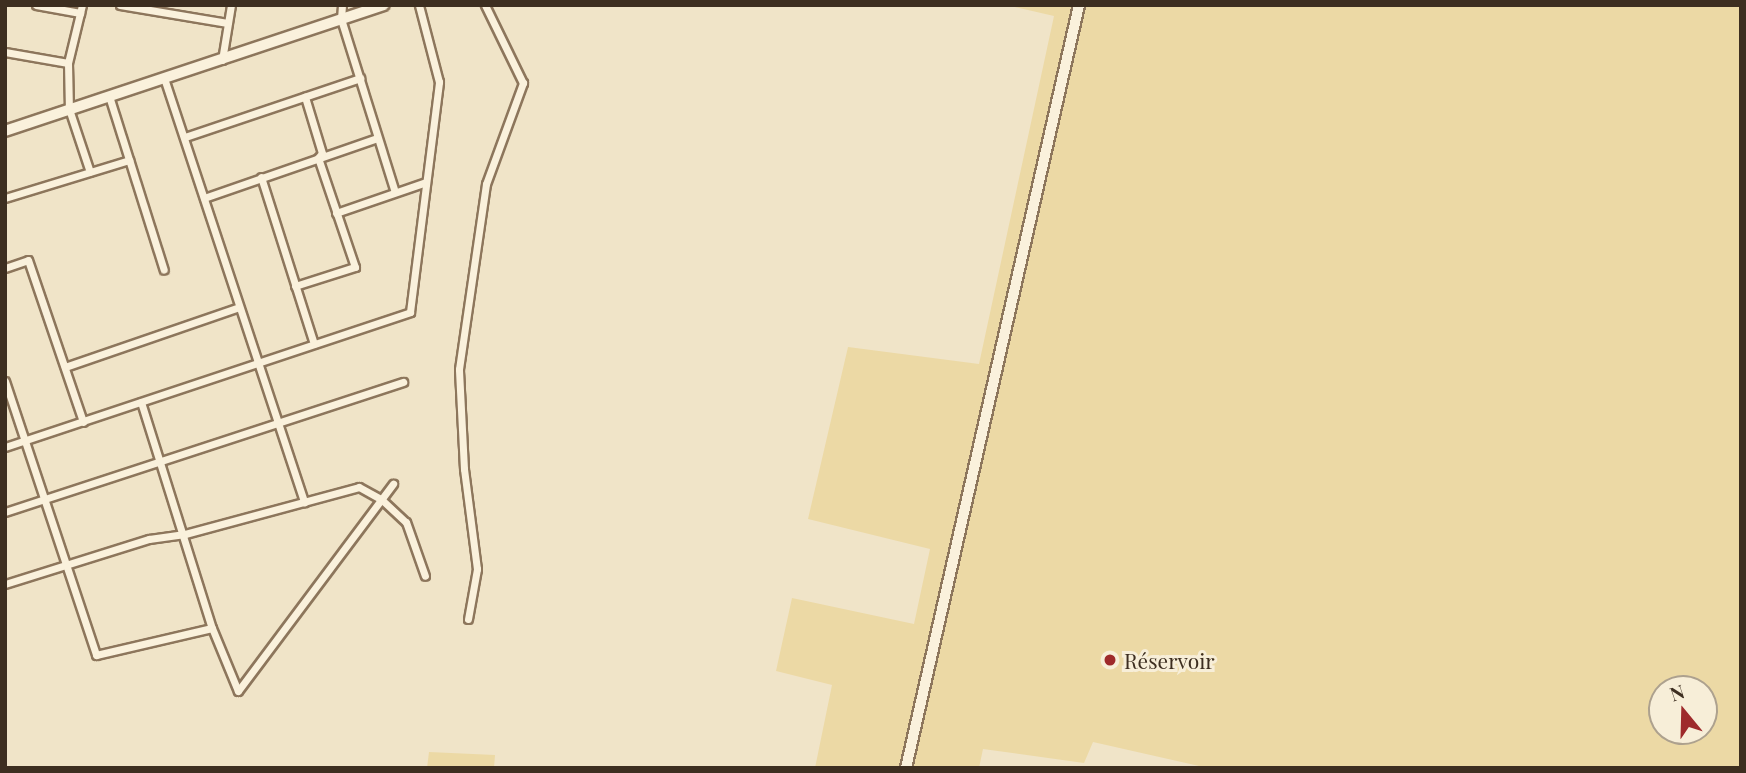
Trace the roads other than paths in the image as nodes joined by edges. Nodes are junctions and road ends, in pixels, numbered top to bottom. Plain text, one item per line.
1 (36, 5) edge
2 (120, 5) edge
3 (231, 5) edge
4 (342, 5) edge
5 (384, 5) edge
6 (419, 5) edge
7 (485, 5) edge
8 (1079, 5) edge
9 (81, 9) edge
10 (341, 19) junction
11 (228, 23) junction
12 (5, 52) edge
13 (222, 60) junction
14 (68, 63) junction
15 (164, 78) junction
16 (360, 78) junction
17 (109, 96) junction
18 (305, 97) junction
19 (69, 110) junction
20 (5, 131) edge
21 (185, 137) junction
22 (377, 138) junction
23 (318, 158) junction
24 (129, 160) junction
25 (90, 172) junction
26 (261, 177) junction
27 (426, 182) junction
28 (394, 192) junction
29 (5, 198) edge
30 (204, 198) junction
31 (336, 212) junction
32 (5, 268) edge
33 (164, 270) dead end
34 (295, 286) junction
35 (239, 307) junction
36 (314, 344) junction
37 (258, 363) junction
38 (65, 367) junction
39 (5, 381) edge
40 (403, 382) dead end
41 (141, 402) junction
42 (83, 422) junction
43 (278, 423) junction
44 (24, 441) junction
45 (5, 447) edge
46 (160, 461) junction
47 (393, 484) dead end
48 (381, 499) junction
49 (43, 500) junction
50 (304, 502) junction
51 (5, 512) edge
52 (185, 534) junction
53 (65, 565) junction
54 (425, 576) dead end
55 (5, 584) edge
56 (468, 619) dead end
57 (212, 628) junction
58 (906, 768) edge

1 - 9 street
2 - 11 street
3 - 11 street
4 - 10 street
5 - 10 main road
6 - 27 street
7 - 56 street
8 - 58 main road
9 - 14 street
10 - 13 main road
10 - 16 street
11 - 13 street
12 - 14 street
13 - 15 main road
14 - 19 street
15 - 17 main road
15 - 21 street
16 - 18 street
16 - 22 street
17 - 19 main road
17 - 24 street
18 - 21 street
18 - 23 street
19 - 20 main road
19 - 25 street
21 - 30 street
22 - 23 street
22 - 28 street
23 - 26 street
23 - 31 street
24 - 25 street
24 - 33 street
25 - 29 street
26 - 30 street
26 - 34 street
27 - 28 street
27 - 36 street
28 - 31 street
30 - 35 street
31 - 34 street
32 - 38 street
34 - 36 street
35 - 37 street
35 - 38 street
36 - 37 street
37 - 41 street
37 - 43 street
38 - 42 street
39 - 44 street
40 - 43 street
41 - 42 street
41 - 46 street
42 - 44 street
43 - 46 street
43 - 50 street
44 - 45 street
44 - 49 street
46 - 49 street
46 - 52 street
47 - 48 street
48 - 50 street
48 - 54 street
48 - 57 street
49 - 51 street
49 - 53 street
50 - 52 street
52 - 53 street
52 - 57 street
53 - 55 street
53 - 57 street

